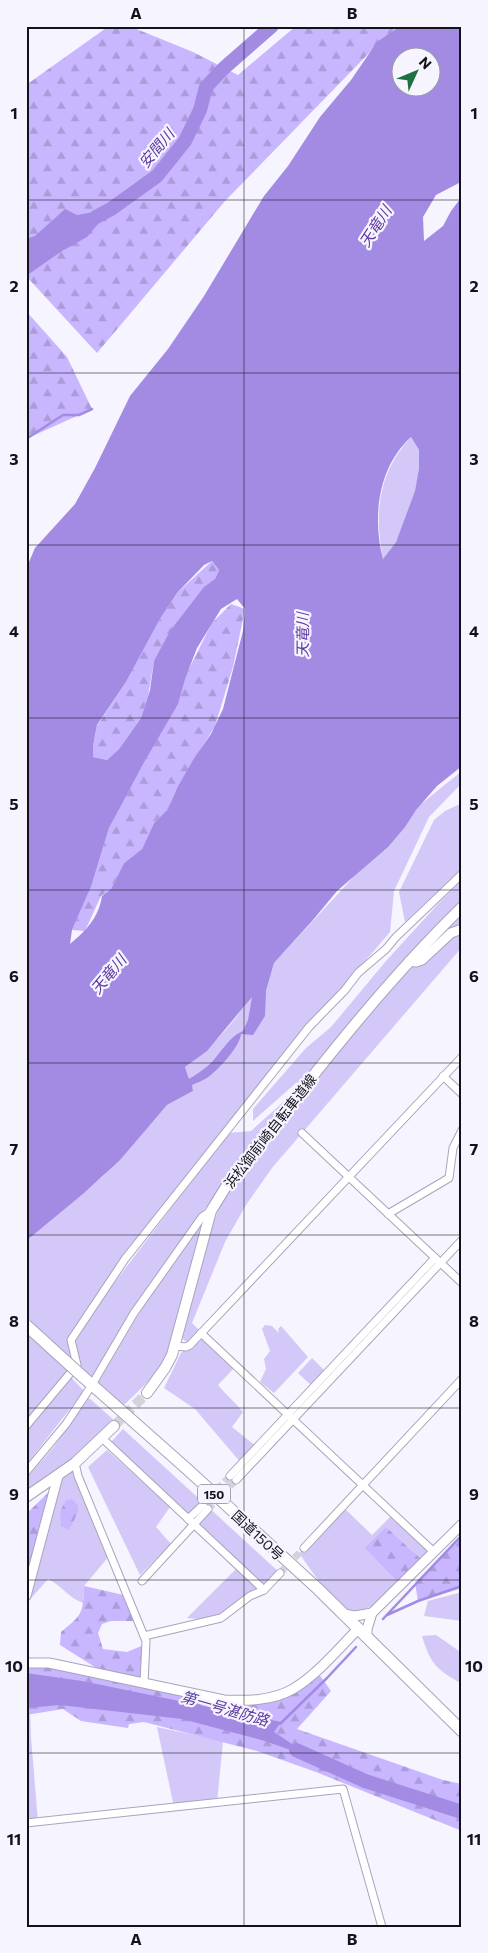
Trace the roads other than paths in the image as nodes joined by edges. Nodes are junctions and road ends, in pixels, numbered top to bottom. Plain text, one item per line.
1 (462, 874) edge
2 (462, 907) edge
3 (462, 929) edge
4 (409, 961) junction
5 (462, 1056) edge
6 (443, 1076) junction
7 (462, 1094) edge
8 (462, 1130) edge
9 (302, 1132) dead end
10 (348, 1177) junction
11 (212, 1211) junction
12 (388, 1214) junction
13 (462, 1240) edge
14 (437, 1260) junction
15 (462, 1283) edge
16 (26, 1325) edge
17 (201, 1333) junction
18 (175, 1346) junction
19 (462, 1379) edge
20 (92, 1386) junction
21 (147, 1393) tunnel mouth
22 (290, 1417) junction
23 (26, 1426) edge
24 (114, 1426) tunnel mouth
25 (102, 1438) junction
26 (75, 1463) junction
27 (26, 1472) edge
28 (58, 1476) junction
29 (233, 1478) tunnel mouth
30 (362, 1485) junction
31 (26, 1497) edge
32 (188, 1519) junction
33 (462, 1524) edge
34 (194, 1525) junction
35 (304, 1548) tunnel mouth
36 (434, 1552) junction
37 (280, 1573) tunnel mouth
38 (142, 1581) dead end
39 (264, 1590) junction
40 (26, 1596) edge
41 (372, 1613) junction
42 (343, 1614) junction
43 (359, 1628) junction
44 (144, 1636) junction
45 (367, 1637) junction
46 (26, 1663) edge
47 (144, 1683) junction
48 (462, 1731) edge
49 (26, 1823) edge
50 (382, 1927) edge

1 - 23 street
2 - 4 main road, 浜松御前崎自転車道線
3 - 4 street
4 - 11 main road, 浜松御前崎自転車道線
5 - 6 street
6 - 7 street
6 - 10 street
8 - 12 street
9 - 10 street
10 - 12 street
10 - 17 street
11 - 18 main road, 浜松御前崎自転車道線
11 - 20 street
12 - 14 street
13 - 14 street
14 - 15 street
14 - 22 street
16 - 20 highway, 国道150号 / 150, bridge
17 - 18 street
17 - 22 street
18 - 21 main road, 浜松御前崎自転車道線
19 - 30 street
20 - 27 street
20 - 42 highway, 国道150号 / 150
22 - 29 street
22 - 30 street
24 - 25 main road
25 - 26 main road
25 - 32 street
26 - 28 main road
26 - 44 street
28 - 31 main road
28 - 40 street
30 - 35 street
30 - 36 street
32 - 34 street
32 - 34 street
33 - 36 street
34 - 38 street
34 - 39 street
36 - 41 street
37 - 39 street
39 - 44 street
41 - 42 street
41 - 45 street
42 - 43 highway, 国道150号 / 150
43 - 45 highway, 国道150号 / 150
43 - 47 street
44 - 47 street
45 - 48 highway, 国道150号 / 150
46 - 47 street
49 - 50 street

